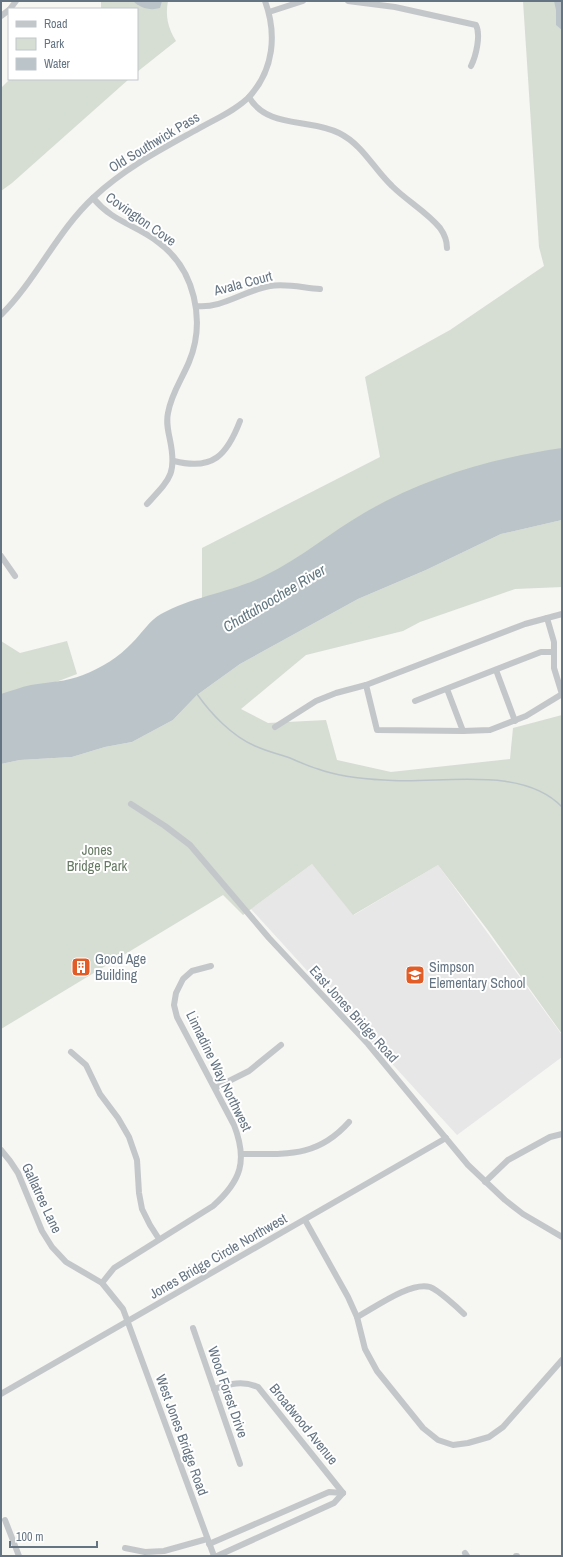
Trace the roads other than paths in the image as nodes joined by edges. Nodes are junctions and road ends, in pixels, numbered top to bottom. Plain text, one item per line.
1 (265, 1) edge
2 (303, 1) edge
3 (348, 1) edge
4 (269, 12) junction
5 (471, 66) dead end
6 (249, 97) junction
7 (93, 198) junction
8 (447, 248) dead end
9 (320, 289) dead end
10 (196, 306) junction
11 (1, 315) edge
12 (240, 421) dead end
13 (174, 461) junction
14 (147, 504) dead end
15 (1, 556) edge
16 (15, 576) dead end
17 (562, 614) edge
18 (547, 618) junction
19 (554, 652) junction
20 (496, 670) junction
21 (366, 685) junction
22 (447, 689) junction
23 (562, 694) edge
24 (414, 701) dead end
25 (515, 720) junction
26 (275, 727) dead end
27 (462, 731) junction
28 (130, 804) dead end
29 (211, 966) dead end
30 (281, 1045) dead end
31 (71, 1052) dead end
32 (215, 1088) junction
33 (349, 1122) dead end
34 (562, 1134) edge
35 (446, 1138) junction
36 (1, 1150) edge
37 (242, 1154) junction
38 (486, 1182) junction
39 (306, 1220) junction
40 (562, 1237) edge
41 (159, 1239) junction
42 (102, 1283) junction
43 (464, 1314) dead end
44 (357, 1317) junction
45 (128, 1322) junction
46 (193, 1328) dead end
47 (562, 1360) edge
48 (214, 1389) junction
49 (1, 1394) edge
50 (240, 1464) dead end
51 (343, 1493) junction
52 (5, 1520) dead end
53 (240, 1532) junction
54 (208, 1541) junction
55 (245, 1543) junction
56 (125, 1548) dead end
57 (19, 1556) edge
58 (215, 1556) edge

1 - 4 street, Old Southwick Pass
2 - 4 street
3 - 5 street
4 - 6 street, Old Southwick Pass
6 - 7 street, Old Southwick Pass
6 - 8 street
7 - 10 street, Covington Cove
7 - 11 street, Old Southwick Pass
9 - 10 street, Avala Court
10 - 13 street, Covington Cove
12 - 13 street
13 - 14 street
15 - 16 street
17 - 18 street
18 - 19 street
18 - 21 street
19 - 20 street
19 - 23 street
20 - 22 street
20 - 25 street
21 - 26 street
21 - 27 street
22 - 24 street
22 - 27 street
23 - 25 street
25 - 27 street
28 - 35 street, East Jones Bridge Road
29 - 32 street, Linnadine Way Northwest
30 - 32 street
31 - 41 street
32 - 37 street, Linnadine Way Northwest
33 - 37 street
34 - 38 street
35 - 38 street, East Jones Bridge Road
35 - 39 street, Jones Bridge Circle Northwest
36 - 42 street, Gallatree Lane
37 - 41 street, Linnadine Way Northwest
38 - 40 street, East Jones Bridge Road
39 - 44 street
39 - 45 street, Jones Bridge Circle Northwest
41 - 42 street, Linnadine Way Northwest
42 - 45 street, Gallatree Lane
43 - 44 street
44 - 47 street
45 - 49 street, Jones Bridge Circle Northwest
45 - 54 street, West Jones Bridge Road
46 - 48 street, Wood Forest Drive
48 - 50 street, Wood Forest Drive
48 - 51 street, Broadwood Avenue
51 - 53 street
51 - 55 street
52 - 57 street
53 - 54 street
53 - 55 street
54 - 56 street
54 - 58 street, West Jones Bridge Road
55 - 58 street

